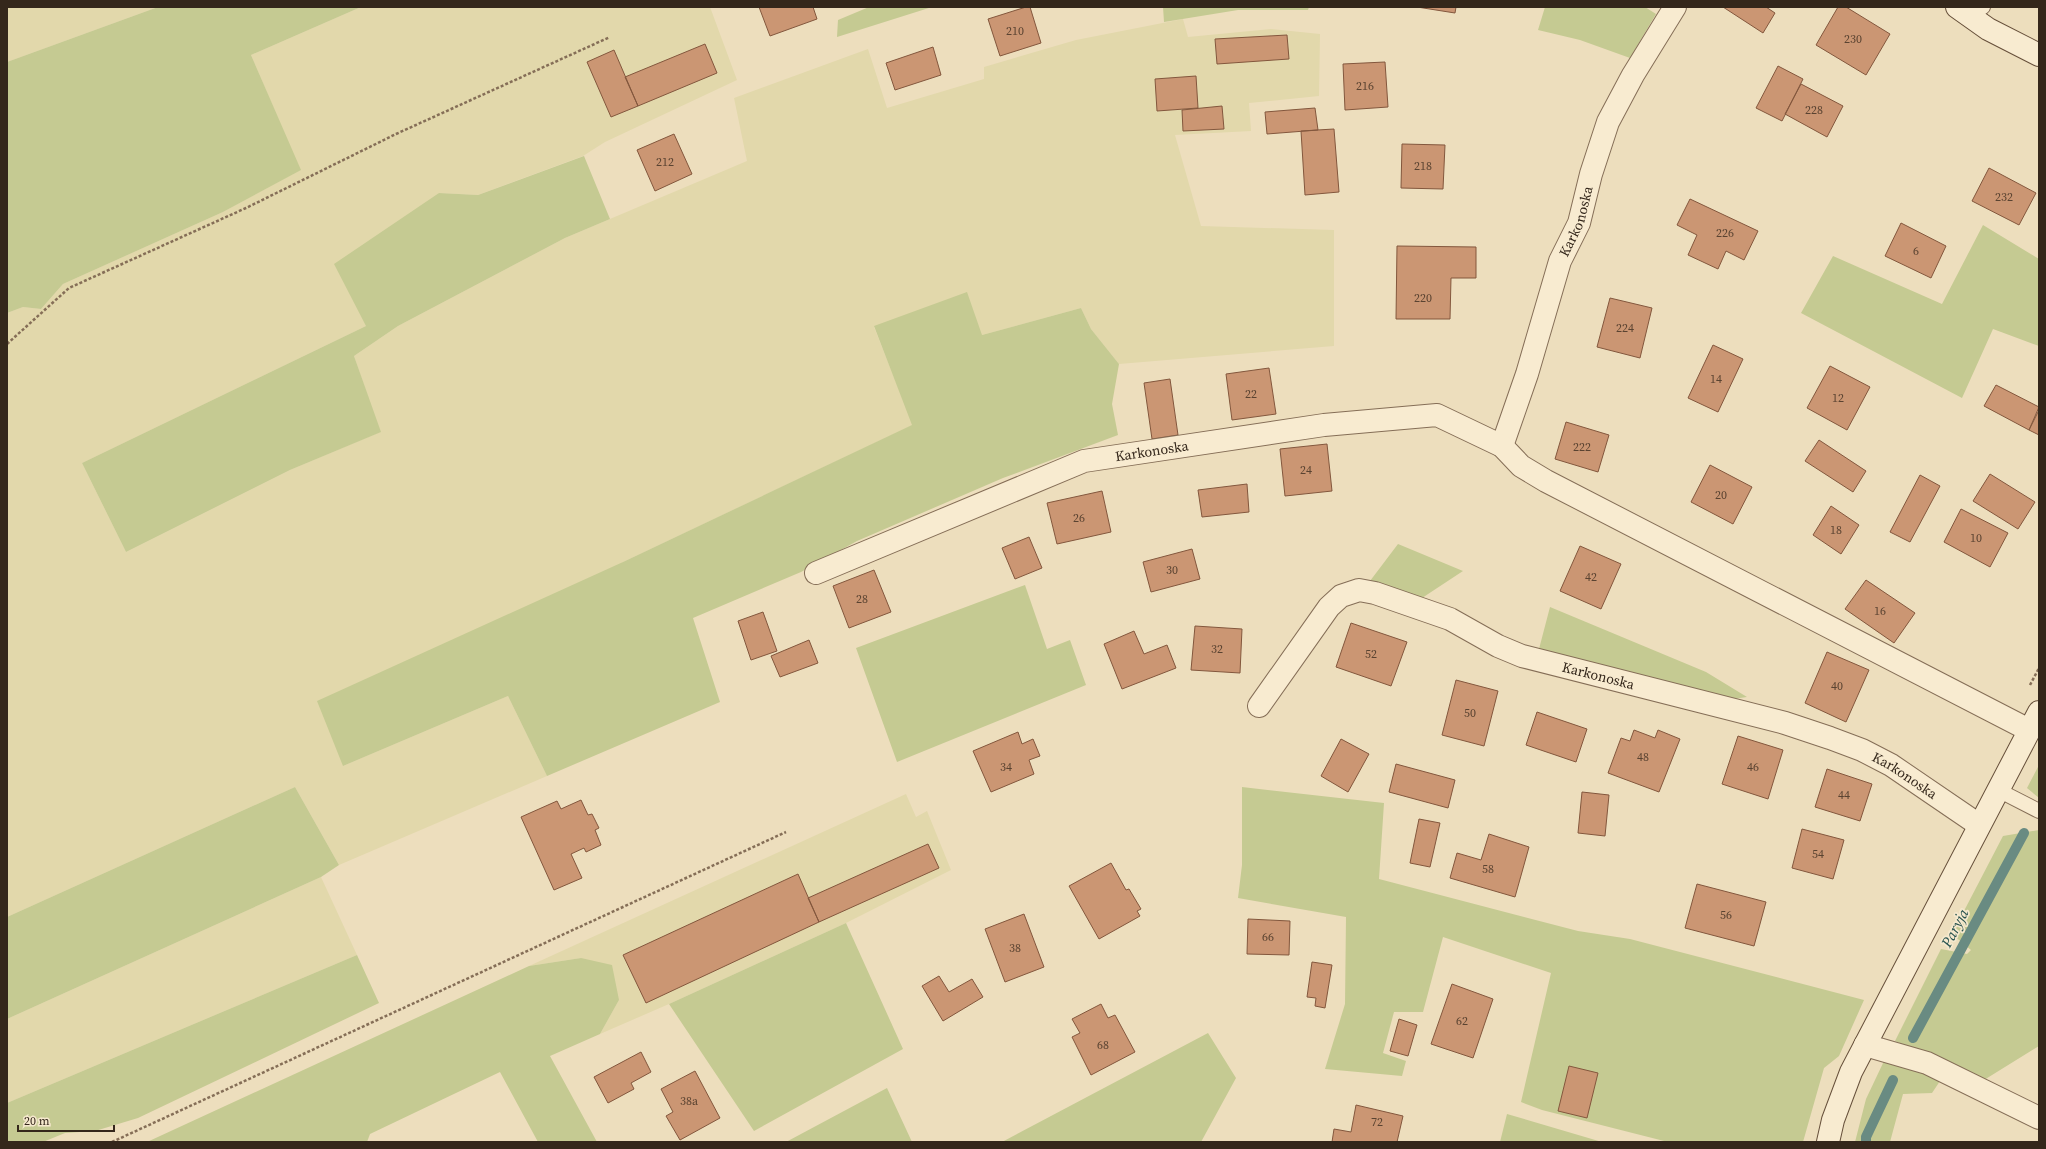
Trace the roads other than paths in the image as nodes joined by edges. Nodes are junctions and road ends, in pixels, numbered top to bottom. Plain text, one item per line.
1 (1675, 7) edge
2 (1970, 10) edge
3 (2039, 55) edge
4 (1502, 446) junction
5 (816, 573) dead end
6 (1259, 706) dead end
7 (2034, 721) edge
8 (1998, 790) junction
9 (2039, 811) edge
10 (1979, 824) junction
11 (1865, 1045) junction
12 (2039, 1118) edge
13 (1828, 1142) edge

1 - 4 street, Karkonoska
2 - 3 street
4 - 5 street, Karkonoska
4 - 7 street, Karkonoska
6 - 10 street, Karkonoska
7 - 8 street, Karkonoska
8 - 9 lane
8 - 10 street, Karkonoska
10 - 11 street, Karkonoska
11 - 12 street
11 - 13 street, Karkonoska

